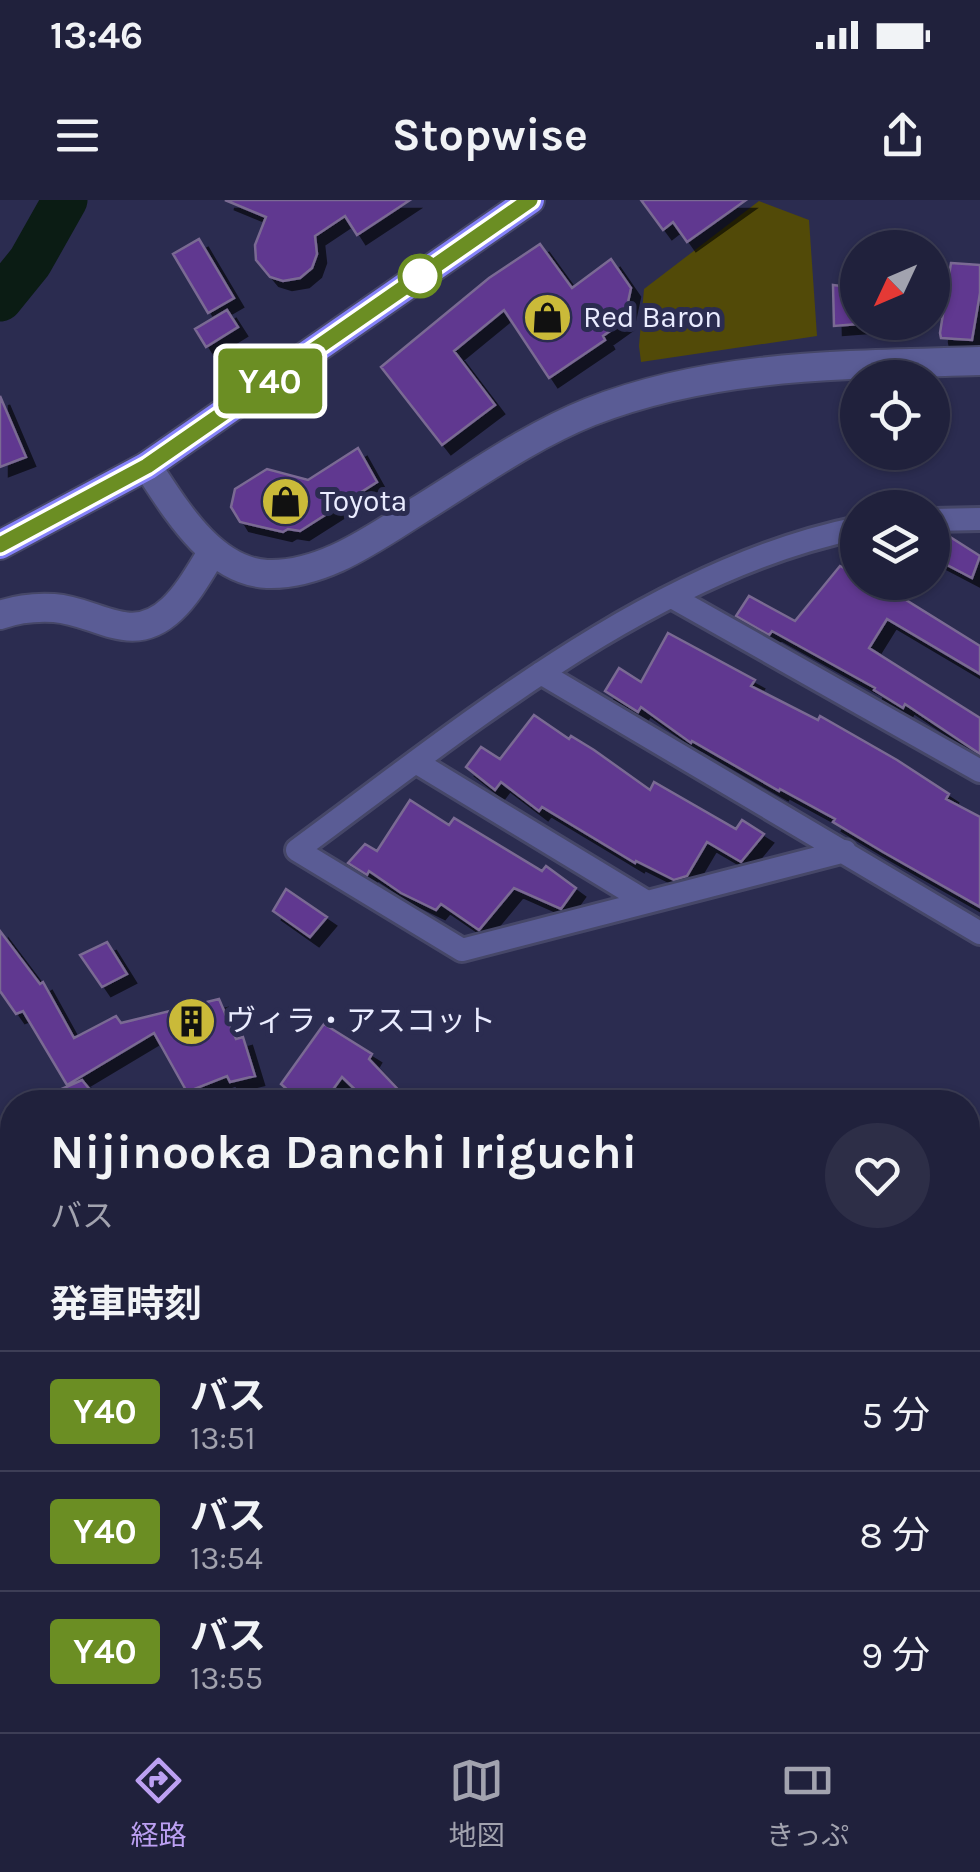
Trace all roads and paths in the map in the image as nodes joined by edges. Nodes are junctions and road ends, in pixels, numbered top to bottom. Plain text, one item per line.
1 (530, 200) edge
2 (980, 361) edge
3 (147, 466) junction
4 (980, 518) edge
5 (950, 519) edge
6 (840, 533) edge
7 (0, 545) edge
8 (213, 551) junction
9 (672, 597) junction
10 (0, 615) edge
11 (541, 673) junction
12 (416, 762) junction
13 (980, 772) edge
14 (845, 851) junction
15 (645, 901) junction
16 (980, 933) edge

1 - 3 main road
2 - 8 street
3 - 7 main road
3 - 8 street
4 - 5 street
6 - 9 street
8 - 10 street
9 - 11 street
9 - 13 street
11 - 12 street
11 - 14 street
12 - 15 street
12 - 15 street
14 - 15 street
14 - 16 street

